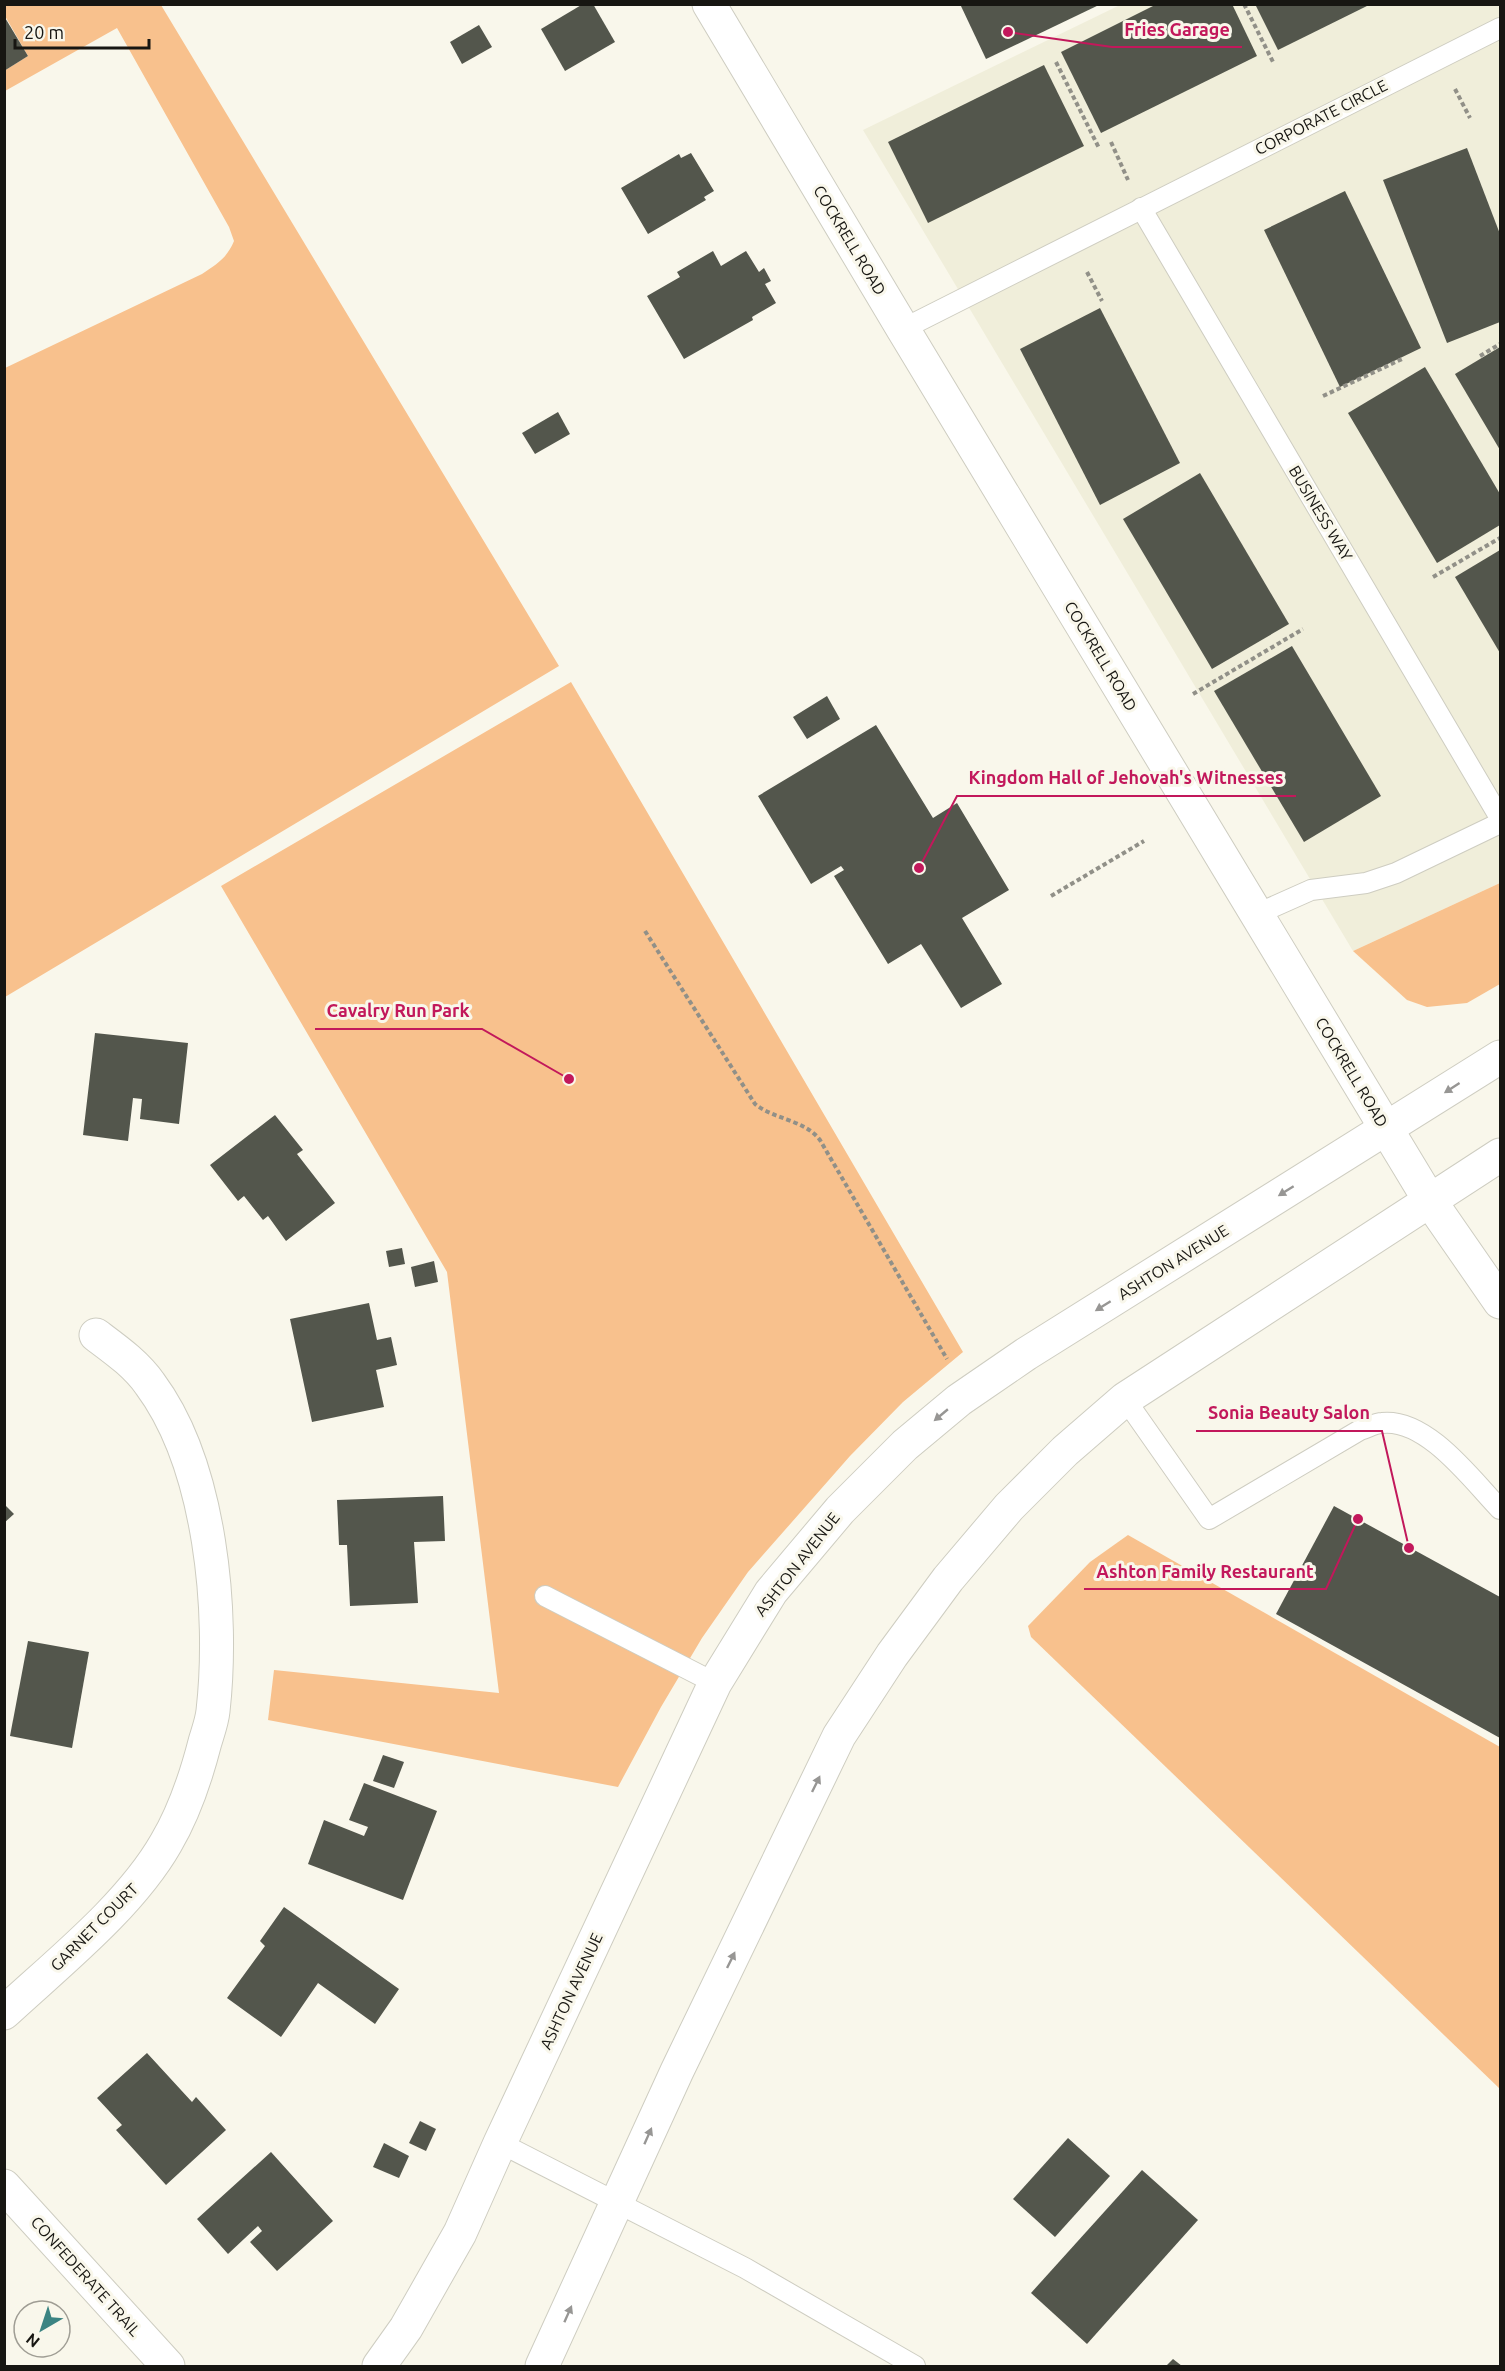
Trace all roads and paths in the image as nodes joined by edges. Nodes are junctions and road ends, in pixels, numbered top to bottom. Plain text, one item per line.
1 (709, 4) edge
2 (1244, 4) edge
3 (1500, 29) edge
4 (1056, 62) dead end
5 (1273, 62) dead end
6 (1111, 142) dead end
7 (1098, 148) dead end
8 (1141, 208) junction
9 (903, 329) junction
10 (1500, 344) edge
11 (1480, 356) dead end
12 (1402, 359) dead end
13 (1323, 396) dead end
14 (1500, 538) edge
15 (1433, 577) dead end
16 (1303, 629) dead end
17 (1193, 694) dead end
18 (1500, 818) edge
19 (1500, 823) edge
20 (1144, 841) dead end
21 (1051, 896) dead end
22 (1257, 914) junction
23 (645, 931) dead end
24 (1500, 1056) edge
25 (1386, 1129) junction
26 (827, 1153) junction
27 (1500, 1155) edge
28 (820, 1157) dead end
29 (1430, 1201) junction
30 (1497, 1291) edge
31 (927, 1323) junction
32 (921, 1327) dead end
33 (96, 1335) dead end
34 (968, 1394) junction
35 (1125, 1399) junction
36 (1500, 1509) edge
37 (545, 1596) dead end
38 (715, 1683) junction
39 (4, 2013) edge
40 (500, 2143) junction
41 (4, 2186) edge
42 (618, 2204) junction
43 (168, 2367) edge
44 (379, 2367) edge
45 (542, 2367) edge
46 (915, 2367) edge

1 - 9 street, COCKRELL ROAD
2 - 5 path
3 - 8 lane, CORPORATE CIRCLE
4 - 7 path
6 - 8 path
8 - 9 lane, CORPORATE CIRCLE
8 - 18 lane, BUSINESS WAY
9 - 22 street, COCKRELL ROAD
10 - 11 path
12 - 13 path
14 - 15 path
16 - 17 path
19 - 22 lane
20 - 21 path
22 - 25 street, COCKRELL ROAD
23 - 26 path
24 -> 25 street, ASHTON AVENUE
25 - 29 street, COCKRELL ROAD
25 -> 34 street, ASHTON AVENUE
26 - 28 path
26 - 31 path
27 - 29 street
29 - 30 street, COCKRELL ROAD
29 - 35 street
31 - 32 path
31 - 34 path
33 - 39 street, GARNET COURT
34 -> 38 street, ASHTON AVENUE
35 - 36 lane
42 -> 35 street
37 - 38 lane
38 - 40 street, ASHTON AVENUE
40 - 42 lane
40 - 44 street, ASHTON AVENUE
41 - 43 street, CONFEDERATE TRAIL
45 -> 42 street
42 - 46 lane

